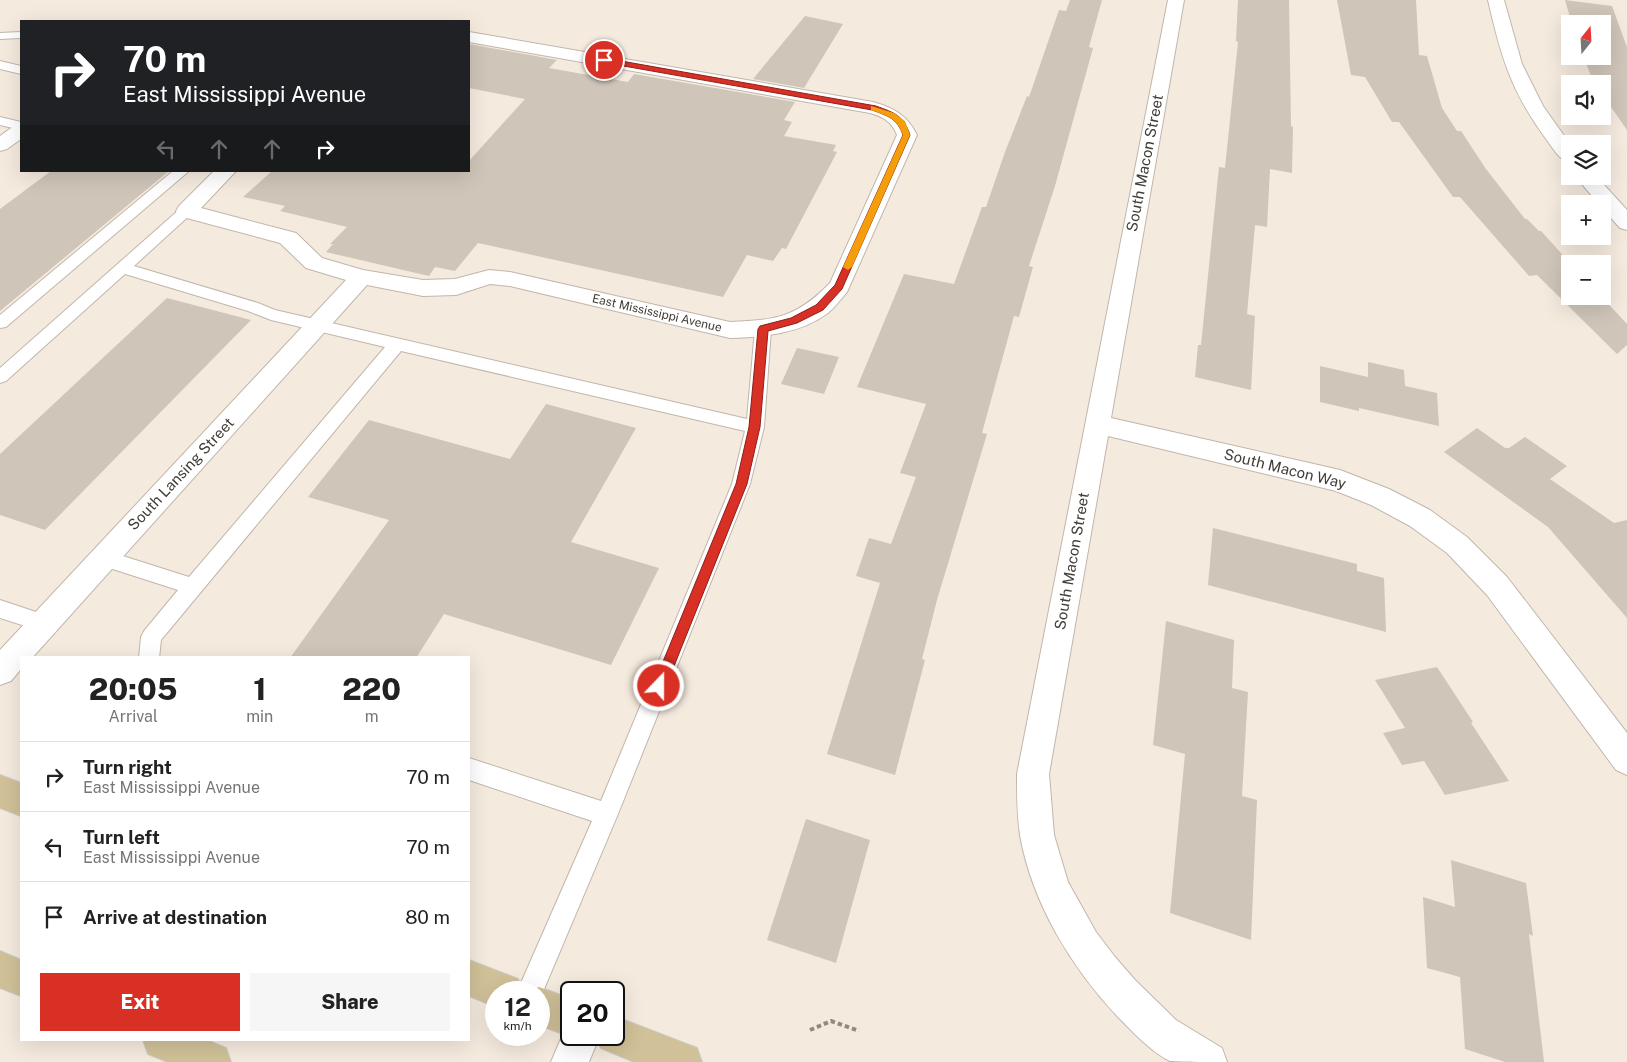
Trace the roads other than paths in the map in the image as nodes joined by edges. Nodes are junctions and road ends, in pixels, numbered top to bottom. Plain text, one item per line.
1 (1176, 0) edge
2 (1496, 0) edge
3 (20, 35) edge
4 (0, 36) edge
5 (470, 37) edge
6 (0, 65) edge
7 (20, 70) edge
8 (0, 122) edge
9 (20, 128) edge
10 (20, 129) edge
11 (0, 145) edge
12 (1561, 146) edge
13 (181, 172) edge
14 (225, 172) edge
15 (1593, 185) edge
16 (186, 211) junction
17 (1627, 223) edge
18 (122, 268) junction
19 (362, 277) junction
20 (0, 323) edge
21 (319, 325) junction
22 (763, 329) junction
23 (397, 344) junction
24 (0, 377) edge
25 (1097, 424) junction
26 (755, 427) junction
27 (104, 558) junction
28 (194, 587) junction
29 (0, 609) edge
30 (44, 623) junction
31 (150, 656) edge
32 (0, 671) edge
33 (1627, 759) edge
34 (470, 769) edge
35 (0, 791) edge
36 (20, 800) edge
37 (607, 814) junction
38 (0, 969) edge
39 (20, 978) edge
40 (470, 978) edge
41 (535, 981) edge
42 (485, 984) edge
43 (625, 1039) edge
44 (164, 1041) edge
45 (577, 1046) edge
46 (212, 1062) edge
47 (570, 1062) edge
48 (683, 1062) edge
49 (1208, 1062) edge

1 - 25 street, South Macon Street
2 - 12 street
3 - 4 lane
5 - 22 street, East Mississippi Avenue
6 - 7 lane
8 - 9 lane
10 - 11 street
13 - 20 lane
14 - 16 street
15 - 17 street
16 - 18 lane
16 - 19 street, East Mississippi Avenue
18 - 21 lane
18 - 24 lane
19 - 21 street, South Lansing Street
19 - 22 street, East Mississippi Avenue
21 - 23 lane
21 - 27 street, South Lansing Street
22 - 26 lane
23 - 26 lane
23 - 28 lane
25 - 33 street, South Macon Way
25 - 49 street, South Macon Street
26 - 37 lane
27 - 28 lane
27 - 30 street, South Lansing Street
28 - 31 lane
29 - 30 lane
30 - 32 street, South Lansing Street
34 - 37 lane
35 - 36 main road
37 - 41 lane
38 - 39 main road
40 - 42 main road
43 - 48 main road
44 - 46 main road
45 - 47 street

